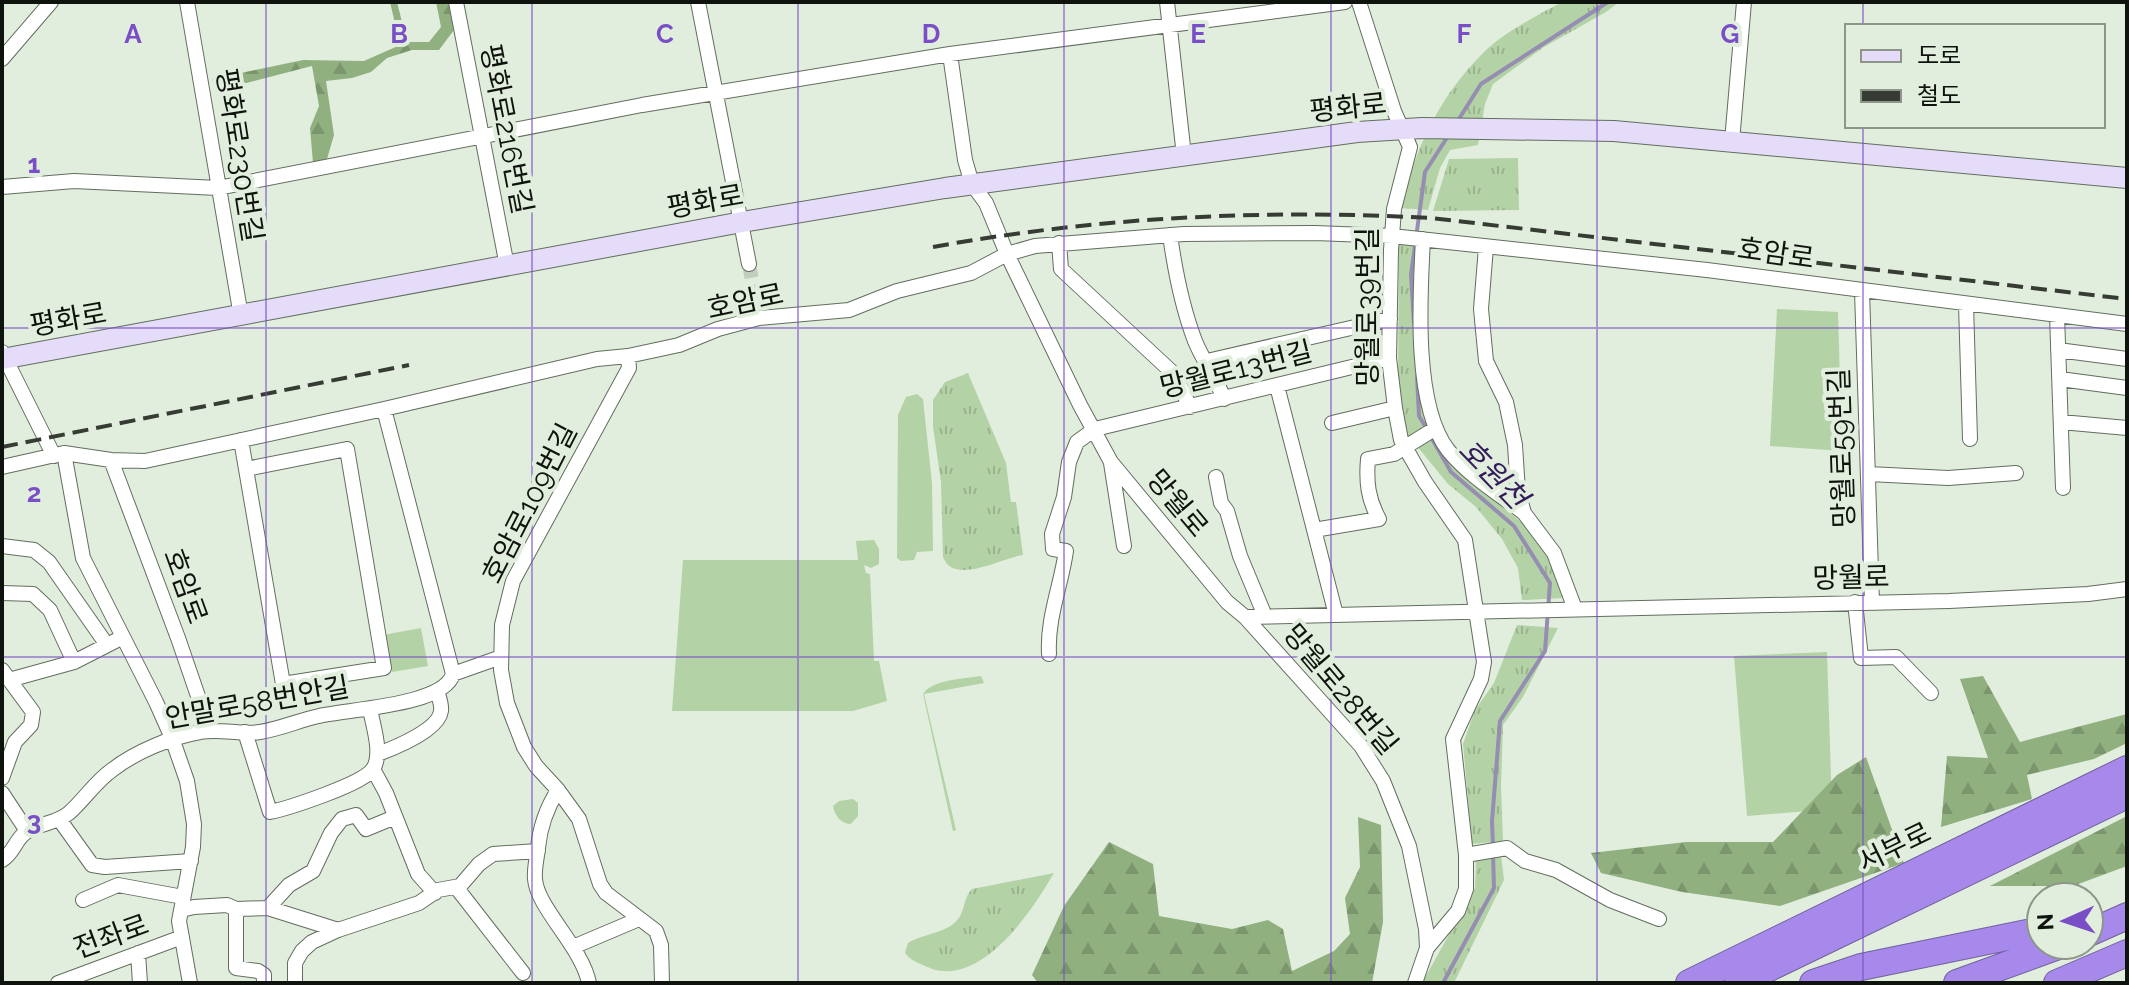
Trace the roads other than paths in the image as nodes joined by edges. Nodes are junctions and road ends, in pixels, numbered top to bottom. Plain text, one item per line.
1 (51, 2) edge
2 (187, 2) edge
3 (456, 2) edge
4 (698, 2) edge
5 (1167, 2) edge
6 (1345, 2) edge
7 (1359, 2) edge
8 (1744, 2) edge
9 (1288, 6) edge
10 (1170, 25) junction
11 (950, 54) junction
12 (2, 59) edge
13 (716, 93) junction
14 (1413, 129) junction
15 (481, 137) junction
16 (1732, 141) junction
17 (1184, 156) junction
18 (2127, 178) edge
19 (972, 184) junction
20 (2, 187) edge
21 (218, 188) junction
22 (742, 222) junction
23 (1170, 235) junction
24 (1392, 236) junction
25 (1420, 239) junction
26 (1059, 243) junction
27 (1486, 247) junction
28 (1007, 254) junction
29 (749, 264) tunnel mouth
30 (507, 266) junction
31 (1862, 291) junction
32 (1966, 304) junction
33 (2057, 315) junction
34 (241, 316) junction
35 (1390, 319) junction
36 (2127, 324) edge
37 (2058, 350) junction
38 (628, 356) junction
39 (3, 357) edge
40 (1389, 358) junction
41 (2127, 359) edge
42 (1207, 361) junction
43 (2060, 379) junction
44 (1277, 386) junction
45 (2127, 388) edge
46 (1224, 399) junction
47 (1190, 407) junction
48 (1395, 408) junction
49 (384, 409) junction
50 (2061, 422) junction
51 (1332, 423) dead end
52 (1436, 428) junction
53 (2127, 428) edge
54 (1095, 429) junction
55 (1970, 439) dead end
56 (241, 440) junction
57 (1405, 447) junction
58 (59, 454) junction
59 (111, 460) junction
60 (1111, 462) junction
61 (2, 467) edge
62 (246, 469) junction
63 (2016, 473) dead end
64 (1869, 474) junction
65 (1216, 477) dead end
66 (2063, 488) dead end
67 (1524, 513) junction
68 (1314, 530) junction
69 (2, 546) edge
70 (1124, 546) dead end
71 (2127, 589) edge
72 (2, 593) edge
73 (1855, 602) junction
74 (1872, 603) junction
75 (1575, 609) junction
76 (1475, 612) junction
77 (1336, 615) junction
78 (1265, 616) junction
79 (1245, 617) junction
80 (123, 637) junction
81 (107, 645) junction
82 (1049, 654) dead end
83 (501, 657) junction
84 (74, 662) junction
85 (453, 674) junction
86 (6, 675) edge
87 (437, 691) junction
88 (1931, 693) dead end
89 (370, 709) junction
90 (210, 731) junction
91 (245, 732) junction
92 (172, 738) junction
93 (378, 754) junction
94 (373, 769) junction
95 (2127, 769) edge
96 (2, 778) edge
97 (558, 790) junction
98 (2, 793) edge
99 (2127, 795) edge
100 (395, 817) junction
101 (59, 819) junction
102 (27, 831) junction
103 (538, 851) junction
104 (1466, 855) junction
105 (2, 860) edge
106 (191, 861) junction
107 (456, 887) junction
108 (435, 893) junction
109 (83, 900) dead end
110 (182, 904) junction
111 (268, 908) junction
112 (236, 909) junction
113 (2127, 910) edge
114 (2105, 915) edge
115 (2127, 916) edge
116 (639, 919) junction
117 (1659, 919) dead end
118 (2105, 926) edge
119 (338, 930) junction
120 (2025, 933) edge
121 (182, 937) junction
122 (573, 947) junction
123 (1427, 948) junction
124 (138, 953) junction
125 (2127, 953) edge
126 (2025, 958) edge
127 (2093, 968) junction
128 (523, 973) dead end
129 (58, 983) edge
130 (140, 983) edge
131 (190, 983) edge
132 (264, 983) edge
133 (295, 983) edge
134 (589, 983) edge
135 (662, 983) edge
136 (1415, 983) edge
137 (1689, 983) edge
138 (1738, 983) edge
139 (1813, 983) edge
140 (1957, 983) edge
141 (2057, 983) edge
142 (2067, 983) edge

1 - 12 street
2 - 21 street, 평화로230번길
3 - 15 street, 평화로216번길
4 - 13 street
5 - 10 street
6 - 9 street
7 - 14 street
8 - 16 street
9 - 10 street
10 - 11 street
10 - 17 street
11 - 13 street
11 - 19 street, 망월로
13 - 15 street
13 - 22 street
14 - 16 main road, 평화로
14 - 17 main road, 평화로
14 - 24 street, 망월로39번길
15 - 21 street
15 - 30 street, 평화로216번길
16 - 18 main road
17 - 19 main road, 평화로
19 - 22 main road, 평화로
19 - 28 street, 망월로
20 - 21 street
21 - 34 street, 평화로230번길
22 - 29 street
22 - 30 main road, 평화로
23 - 24 street, 호암로
23 - 26 street, 호암로
23 - 42 street
24 - 25 street, 호암로
24 - 35 street, 망월로39번길
25 - 27 street, 호암로
25 - 52 street
26 - 28 street, 호암로
26 - 47 street
27 - 31 street, 호암로
27 - 67 street
28 - 38 street, 호암로
28 - 54 street, 망월로
30 - 34 main road, 평화로
31 - 32 street, 호암로
31 - 64 street, 망월로59번길
32 - 33 street, 호암로
32 - 55 street
33 - 36 street, 호암로
33 - 37 street
34 - 39 main road, 평화로
35 - 40 street, 망월로39번길
35 - 42 street
37 - 41 street
37 - 43 street
38 - 49 street, 호암로
38 - 83 street, 호암로109번길
39 - 58 street
40 - 44 street, 망월로13번길
40 - 48 street, 망월로39번길
42 - 46 street
43 - 45 street
43 - 50 street
44 - 46 street, 망월로13번길
44 - 68 street
46 - 47 street, 망월로13번길
47 - 54 street, 망월로13번길
48 - 51 street
48 - 57 street, 망월로39번길
49 - 56 street, 호암로
49 - 85 street
50 - 53 street
50 - 66 street
52 - 57 street
52 - 67 street
54 - 60 street, 망월로
54 - 82 street
56 - 59 street, 호암로
56 - 62 street
57 - 68 street
57 - 76 street, 망월로39번길
58 - 59 street, 호암로
58 - 61 street, 호암로
58 - 80 street
59 - 90 street, 호암로
60 - 70 street
60 - 79 street, 망월로
62 - 62 street
63 - 64 street
64 - 74 street, 망월로59번길
65 - 78 street
67 - 75 street
68 - 77 street
69 - 81 street
71 - 74 street, 망월로
72 - 84 street
73 - 74 street, 망월로
73 - 75 street, 망월로
73 - 88 street
75 - 76 street, 망월로
76 - 77 street
76 - 104 street, 망월로39번길
77 - 78 street
78 - 79 street
79 - 123 street, 망월로28번길
80 - 81 street
80 - 92 street
81 - 84 street
83 - 85 street
83 - 97 street, 호암로109번길
84 - 86 street
85 - 87 street
86 - 96 street
87 - 89 street, 안말로58번안길
87 - 93 street
89 - 91 street, 안말로58번안길
89 - 93 street
90 - 91 street, 안말로58번안길
90 - 92 street, 안말로58번안길
91 - 94 street
92 - 101 street, 안말로58번안길
92 - 106 street
93 - 94 street
94 - 100 street
95 - 137 highway, 서부로
97 - 103 street
97 - 116 street, 호암로109번길
98 - 102 street
99 - 138 highway, 서부로
100 - 108 street
100 - 111 street
101 - 102 street, 안말로58번안길
101 - 106 street
102 - 105 street, 안말로58번안길
103 - 107 street
103 - 122 street
104 - 117 street
104 - 123 street, 망월로39번길
106 - 110 street
107 - 108 street
107 - 128 street
108 - 119 street
109 - 110 street
110 - 112 street
110 - 121 street
111 - 112 street
111 - 119 street
112 - 132 street
113 - 114 highway
115 - 118 highway
116 - 122 street
116 - 135 street, 호암로109번길
119 - 133 street
120 - 139 highway
121 - 124 street, 전좌로
121 - 131 street
122 - 134 street
123 - 136 street, 망월로28번길
124 - 129 street, 전좌로
124 - 130 street
125 - 127 highway
126 - 140 highway
127 - 141 highway
127 - 142 highway

